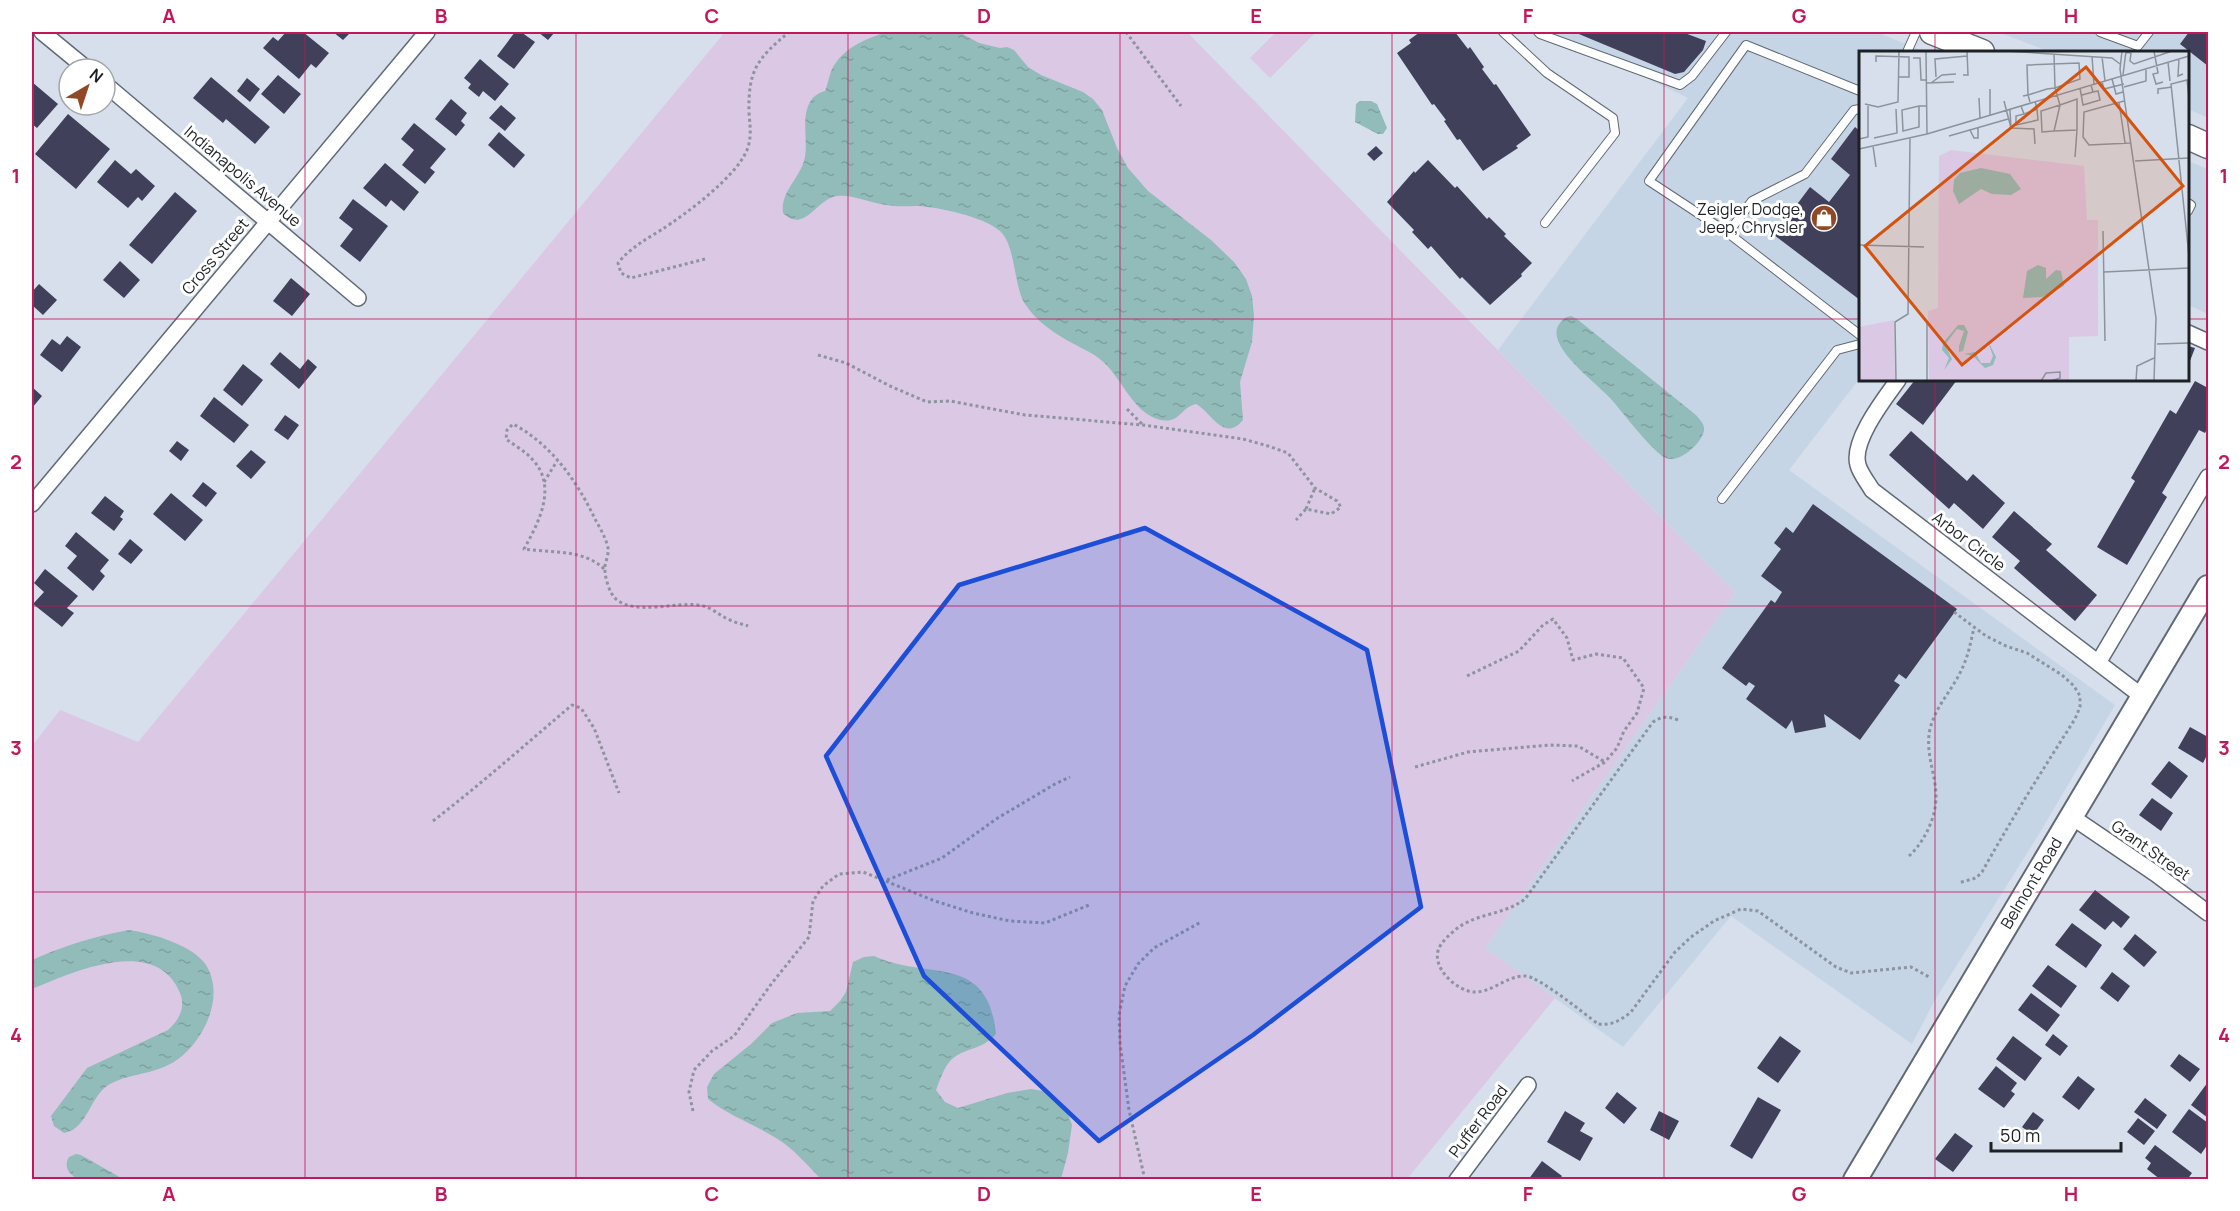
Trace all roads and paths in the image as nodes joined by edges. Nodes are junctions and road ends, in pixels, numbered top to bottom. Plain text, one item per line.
1 (42, 32) edge
2 (427, 32) edge
3 (789, 32) edge
4 (1126, 32) edge
5 (1503, 32) edge
6 (1538, 32) edge
7 (1726, 32) edge
8 (1916, 32) edge
9 (1932, 32) edge
10 (2100, 32) edge
11 (2149, 32) edge
12 (1907, 51) edge
13 (1980, 51) edge
14 (72, 57) edge
15 (1859, 91) edge
16 (117, 94) edge
17 (1181, 106) dead end
18 (1859, 109) edge
19 (268, 220) junction
20 (1545, 223) dead end
21 (1728, 233) junction
22 (705, 259) dead end
23 (358, 298) dead end
24 (1859, 333) edge
25 (2189, 334) edge
26 (2208, 342) edge
27 (1859, 344) edge
28 (818, 355) dead end
29 (1897, 381) edge
30 (1127, 409) dead end
31 (1143, 425) junction
32 (557, 461) junction
33 (2208, 477) edge
34 (544, 482) junction
35 (1315, 489) junction
36 (1722, 499) dead end
37 (32, 504) edge
38 (1306, 509) junction
39 (1296, 519) dead end
40 (604, 570) junction
41 (2208, 587) edge
42 (1954, 612) dead end
43 (748, 626) dead end
44 (1974, 628) junction
45 (2098, 663) junction
46 (1467, 676) dead end
47 (2143, 697) junction
48 (1678, 720) dead end
49 (1605, 762) junction
50 (1415, 767) dead end
51 (1070, 777) dead end
52 (1572, 781) dead end
53 (619, 794) dead end
54 (2072, 817) junction
55 (433, 821) dead end
56 (1909, 856) dead end
57 (885, 880) junction
58 (1958, 883) dead end
59 (1089, 905) dead end
60 (2208, 913) edge
61 (1201, 922) dead end
62 (1931, 978) dead end
63 (1528, 1085) dead end
64 (693, 1111) dead end
65 (1145, 1179) edge
66 (1457, 1179) edge
67 (1855, 1179) edge

1 - 14 street
2 - 19 street, Cross Street
3 - 22 path
4 - 17 path
5 - 20 lane
6 - 7 lane
8 - 12 lane
9 - 13 main road
10 - 11 lane
15 - 21 lane
16 - 19 street, Indianapolis Avenue
18 - 21 lane
19 - 23 street, Indianapolis Avenue
19 - 37 street, Cross Street
21 - 24 lane
25 - 26 street
27 - 36 lane
28 - 31 path
29 - 45 street, Arbor Circle
30 - 31 path
31 - 35 path
32 - 34 path
32 - 34 path
32 - 40 path
33 - 45 street
34 - 40 path
35 - 38 path
35 - 38 path
38 - 39 path
40 - 43 path
41 - 47 main road, Belmont Road
42 - 44 path
44 - 56 path
44 - 58 path
45 - 47 street, Arbor Circle
46 - 49 path
47 - 54 main road, Belmont Road
48 - 62 path
49 - 50 path
49 - 52 path
51 - 57 path
53 - 55 path
54 - 60 street, Grant Street
54 - 67 main road, Belmont Road
57 - 59 path
57 - 64 path
61 - 65 path
63 - 66 street, Puffer Road

